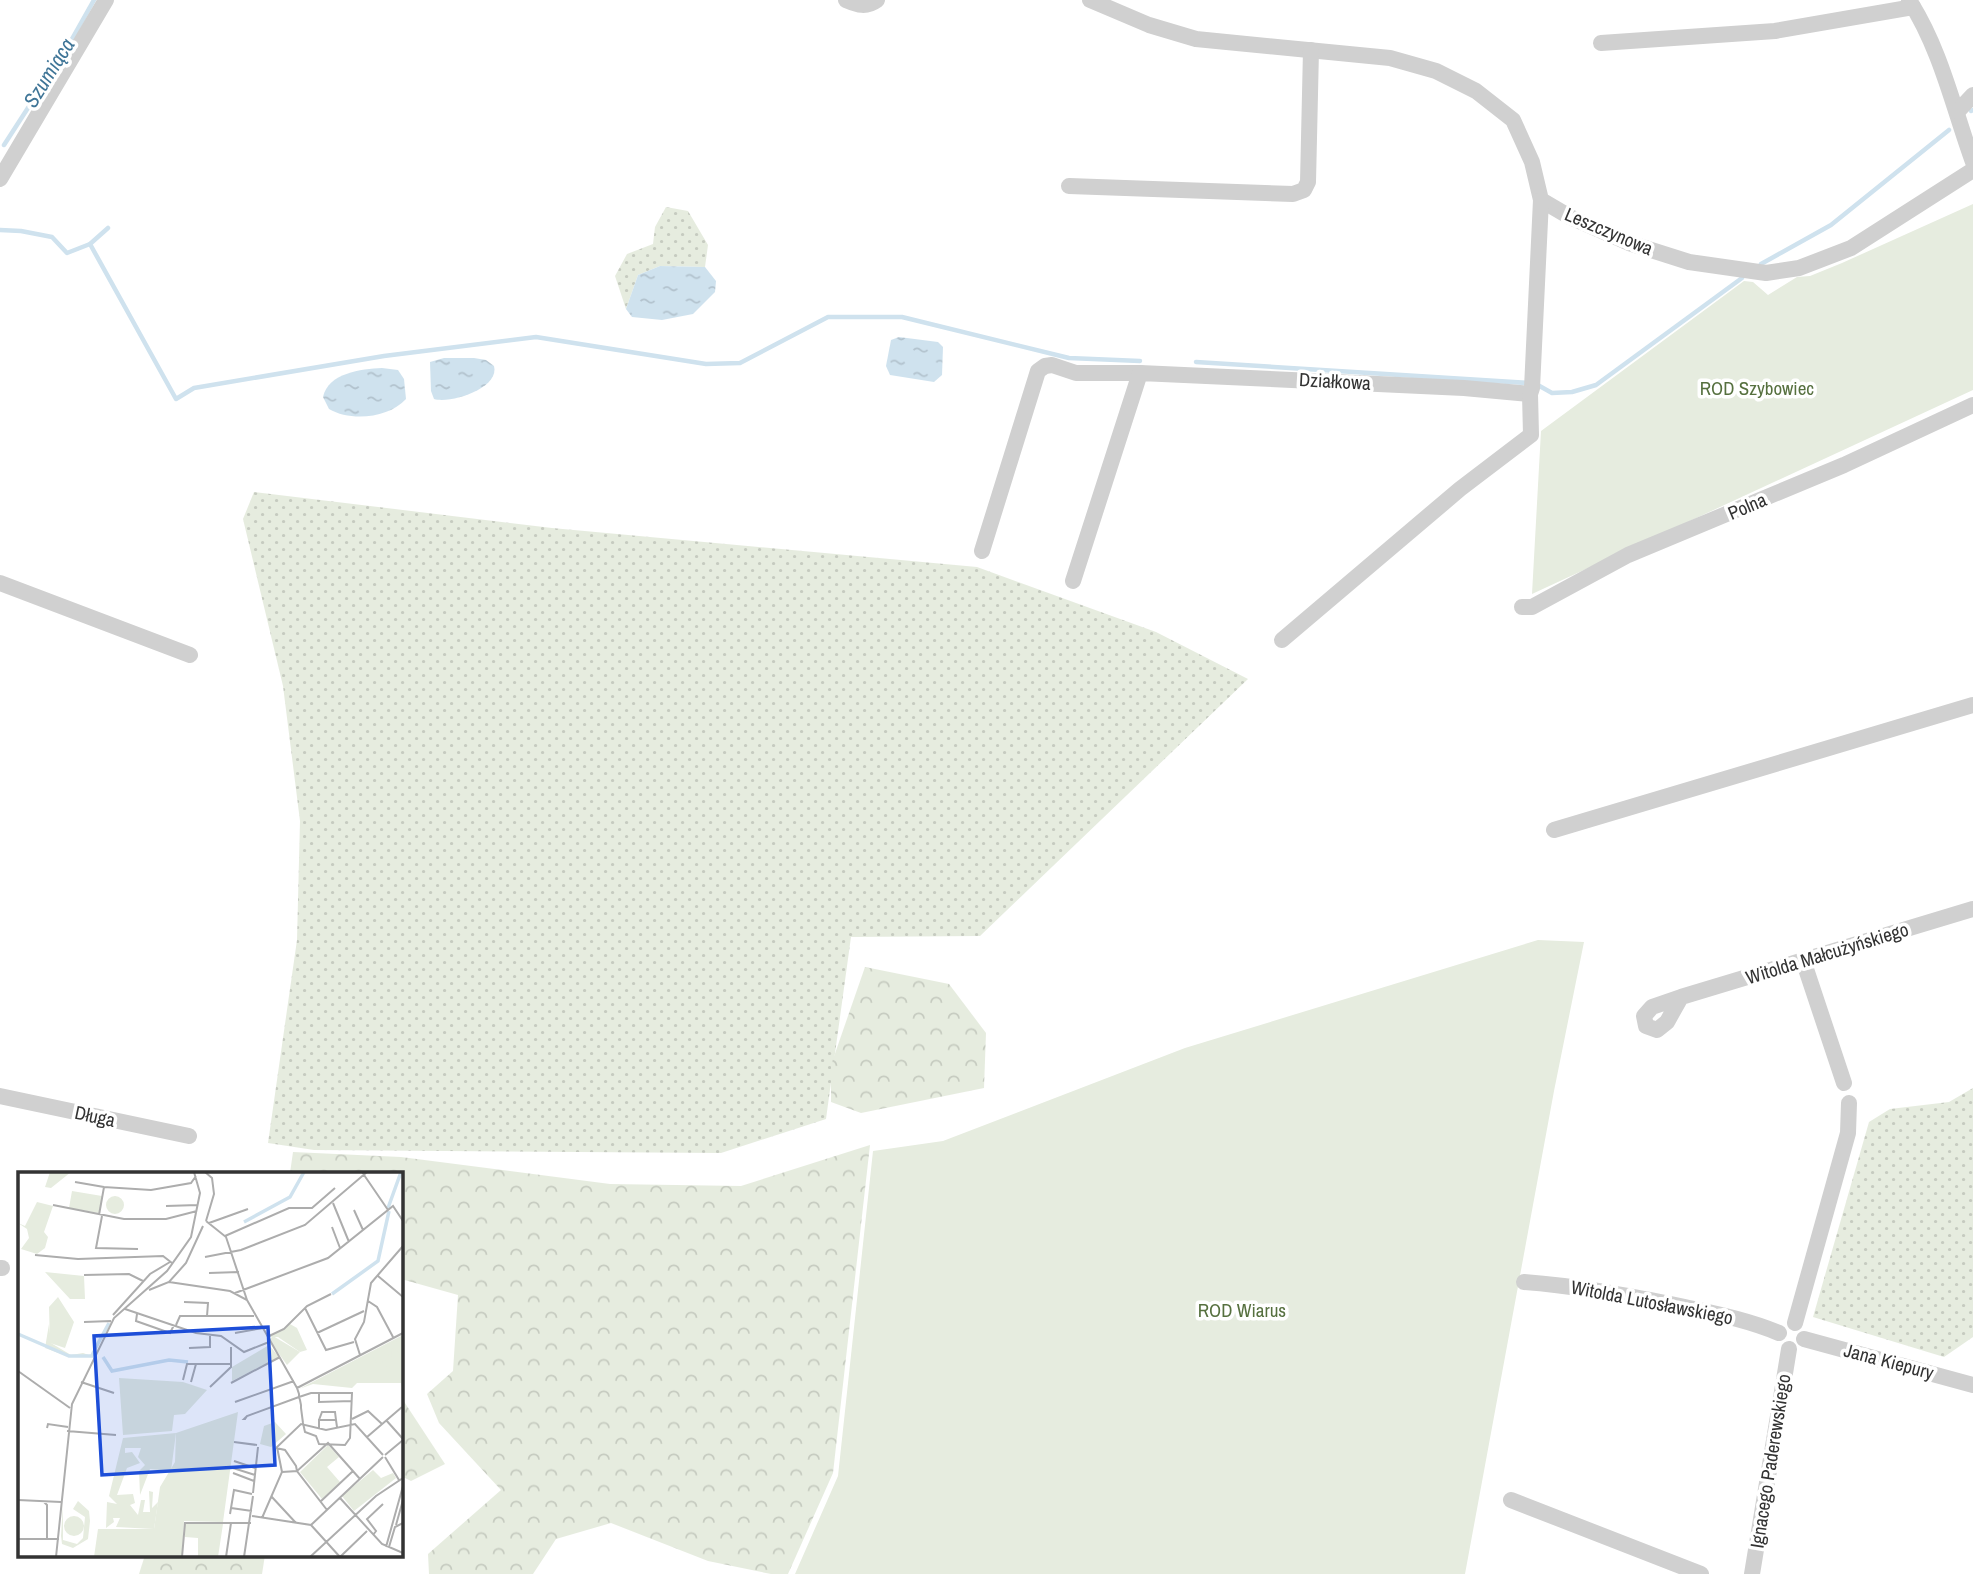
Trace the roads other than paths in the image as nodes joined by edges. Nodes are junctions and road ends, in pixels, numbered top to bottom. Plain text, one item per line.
1 (106, 0) edge
2 (846, 0) edge
3 (877, 0) edge
4 (1090, 0) edge
5 (1911, 4) edge
6 (1601, 43) dead end
7 (1311, 50) junction
8 (1973, 95) edge
9 (1958, 111) junction
10 (1973, 162) edge
11 (1973, 170) edge
12 (0, 179) edge
13 (1069, 187) dead end
14 (1541, 200) junction
15 (1140, 373) junction
16 (1532, 385) junction
17 (1973, 405) edge
18 (982, 551) dead end
19 (1073, 581) dead end
20 (0, 583) edge
21 (1522, 607) dead end
22 (1282, 640) dead end
23 (190, 655) dead end
24 (1973, 705) edge
25 (1554, 830) dead end
26 (1973, 909) edge
27 (1803, 960) junction
28 (1681, 997) dead end
29 (1844, 1083) dead end
30 (0, 1096) edge
31 (1849, 1103) dead end
32 (189, 1136) dead end
33 (1524, 1282) dead end
34 (1795, 1323) junction
35 (1779, 1333) junction
36 (1804, 1339) junction
37 (1789, 1349) junction
38 (1973, 1385) edge
39 (1511, 1500) dead end
40 (1701, 1574) edge
41 (1752, 1574) edge

1 - 12 street
2 - 3 street
4 - 7 street, Leszczynowa
5 - 6 street
5 - 9 street
7 - 13 street
7 - 14 street, Leszczynowa
8 - 9 street
9 - 10 street
11 - 14 street, Leszczynowa
14 - 16 street
15 - 16 street, Działkowa
15 - 18 street, Działkowa
15 - 19 street
16 - 22 street
17 - 21 street, Polna
20 - 23 street
24 - 25 street
26 - 27 street, Witolda Małcużyńskiego
27 - 28 street, Witolda Małcużyńskiego
27 - 29 street
30 - 32 street, Długa
31 - 34 street
33 - 35 street, Witolda Lutosławskiego
34 - 35 street
34 - 36 street
35 - 37 street, Ignacego Paderewskiego
36 - 37 street, Ignacego Paderewskiego
36 - 38 street, Jana Kiepury
37 - 41 street, Ignacego Paderewskiego
39 - 40 street

